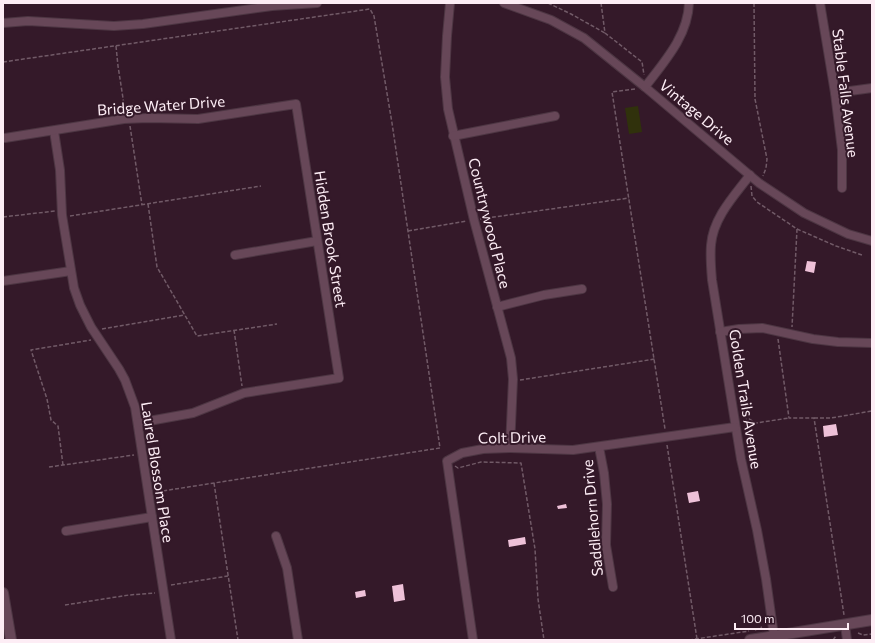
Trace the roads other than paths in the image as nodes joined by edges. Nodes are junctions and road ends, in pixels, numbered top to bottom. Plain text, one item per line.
1 (317, 3) edge
2 (450, 3) edge
3 (504, 3) edge
4 (689, 3) edge
5 (820, 3) edge
6 (3, 23) edge
7 (645, 87) junction
8 (872, 88) edge
9 (835, 93) junction
10 (296, 104) joint
11 (555, 116) dead end
12 (54, 131) junction
13 (453, 136) junction
14 (5, 138) dead end
15 (750, 175) junction
16 (842, 188) dead end
17 (317, 241) junction
18 (872, 241) edge
19 (235, 255) dead end
20 (71, 271) junction
21 (3, 281) edge
22 (582, 289) dead end
23 (497, 307) junction
24 (720, 332) junction
25 (872, 343) edge
26 (138, 423) junction
27 (735, 424) junction
28 (599, 447) junction
29 (510, 448) junction
30 (152, 517) junction
31 (66, 531) dead end
32 (276, 536) dead end
33 (612, 587) dead end
34 (3, 593) edge
35 (845, 620) junction
36 (872, 620) edge
37 (8, 634) edge
38 (774, 636) junction
39 (171, 640) edge
40 (298, 640) edge
41 (472, 640) edge
42 (750, 640) edge
43 (847, 640) edge

1 - 6 street
2 - 13 street, Countrywood Place
3 - 7 street, Vintage Drive
4 - 7 street
5 - 9 street, Stable Falls Avenue
7 - 15 street, Vintage Drive
8 - 9 street
9 - 16 street, Stable Falls Avenue
10 - 12 street, Bridge Water Drive
10 - 17 street, Hidden Brook Street
11 - 13 street
12 - 14 street, Bridge Water Drive
12 - 20 street, Laurel Blossom Place
13 - 23 street, Countrywood Place
15 - 18 street, Vintage Drive
15 - 24 street, Golden Trails Avenue
17 - 19 street
17 - 26 street, Hidden Brook Street
20 - 21 street
20 - 26 street, Laurel Blossom Place
22 - 23 street
23 - 29 street, Countrywood Place
24 - 25 street
24 - 27 street, Golden Trails Avenue
26 - 30 street, Laurel Blossom Place
27 - 28 street, Colt Drive
27 - 38 street, Golden Trails Avenue
28 - 29 street, Colt Drive
28 - 33 street, Saddlehorn Drive
29 - 41 street, Colt Drive
30 - 31 street
30 - 39 street, Laurel Blossom Place
32 - 40 street
34 - 37 street
35 - 36 street
35 - 38 street
35 - 43 street
38 - 42 street

